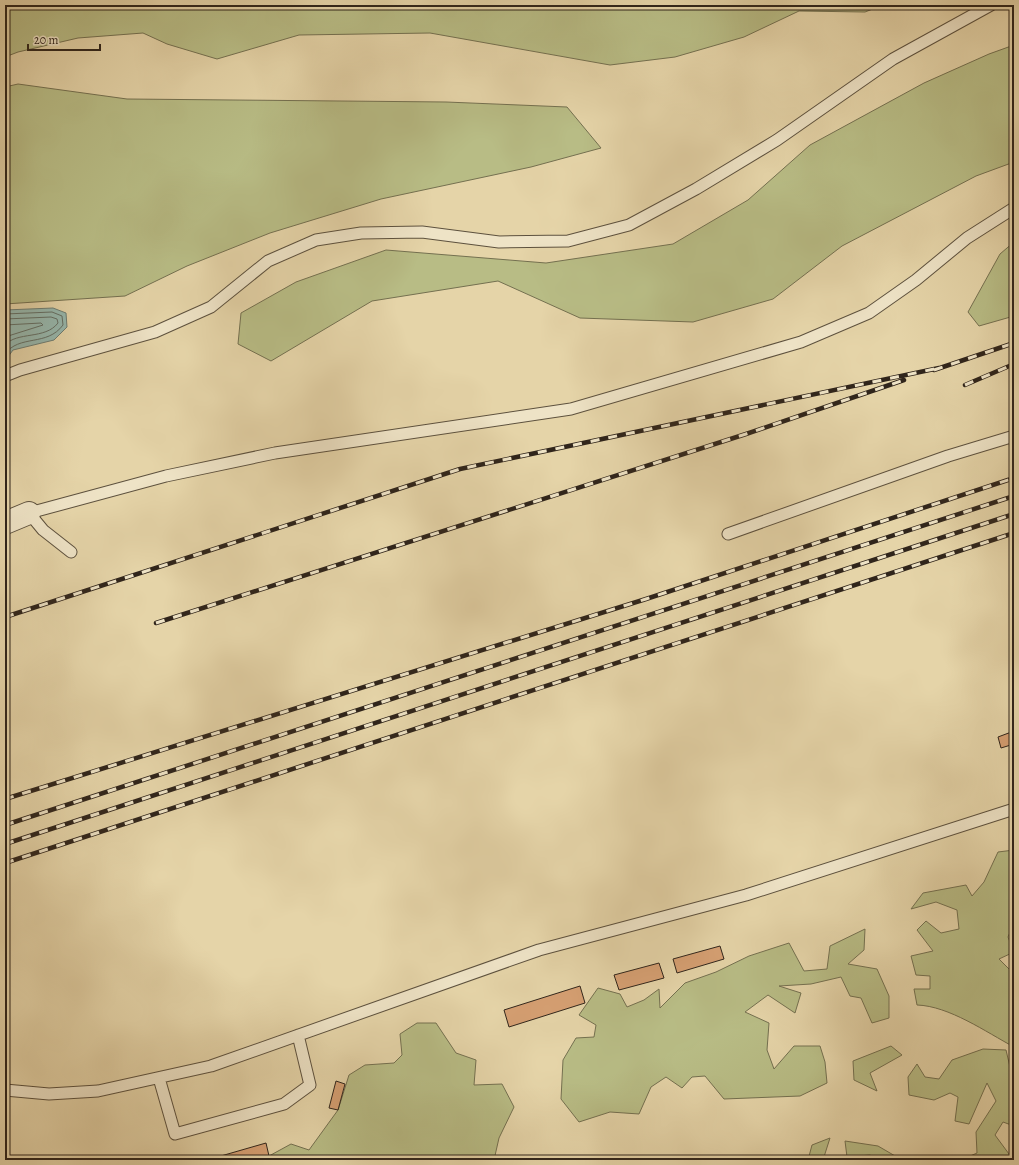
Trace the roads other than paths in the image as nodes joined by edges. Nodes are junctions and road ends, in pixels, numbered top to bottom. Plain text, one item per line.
1 (992, 5) edge
2 (1014, 208) edge
3 (5, 376) edge
4 (1014, 436) edge
5 (29, 513) junction
6 (5, 523) edge
7 (728, 534) dead end
8 (71, 552) dead end
9 (1014, 809) edge
10 (298, 1035) junction
11 (159, 1078) junction
12 (5, 1090) edge

1 - 3 lane
2 - 5 lane
4 - 7 lane
5 - 6 street
5 - 8 lane
9 - 10 lane
10 - 11 lane
10 - 11 lane
11 - 12 lane

